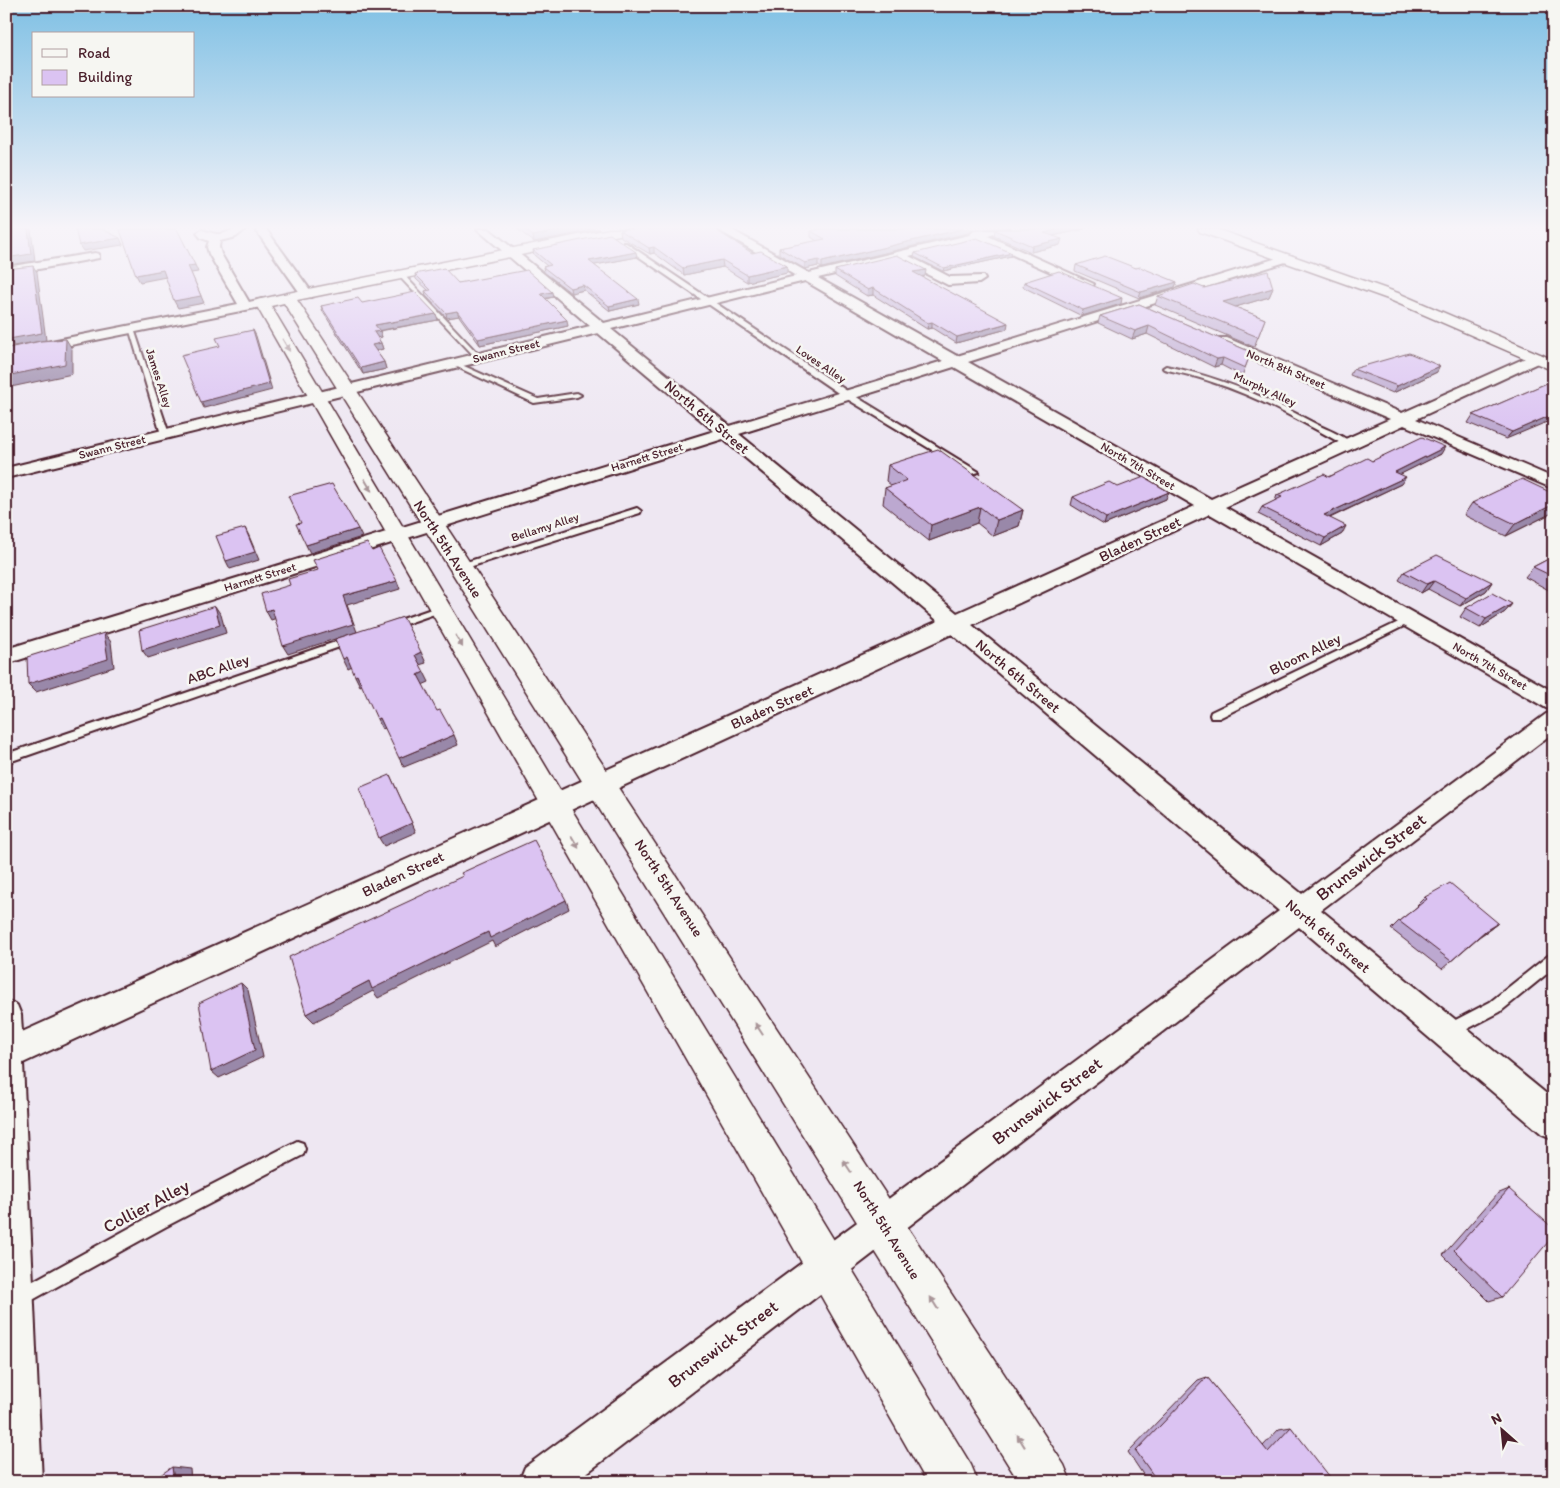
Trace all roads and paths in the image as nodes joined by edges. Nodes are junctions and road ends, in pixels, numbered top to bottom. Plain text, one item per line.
1 (283, 298) edge
2 (423, 298) edge
3 (566, 298) edge
4 (704, 298) edge
5 (724, 298) edge
6 (843, 298) edge
7 (1122, 298) edge
8 (1159, 298) edge
9 (1399, 298) edge
10 (275, 300) junction
11 (709, 302) junction
12 (1138, 305) junction
13 (1156, 313) edge
14 (601, 328) junction
15 (131, 329) junction
16 (1211, 336) edge
17 (6, 354) edge
18 (479, 358) junction
19 (955, 361) junction
20 (1546, 362) edge
21 (455, 364) junction
22 (1166, 368) dead end
23 (347, 390) junction
24 (577, 395) dead end
25 (847, 395) junction
26 (316, 397) junction
27 (1402, 419) junction
28 (726, 433) junction
29 (165, 434) junction
30 (1349, 444) junction
31 (975, 472) dead end
32 (6, 473) edge
33 (1554, 484) edge
34 (1210, 507) junction
35 (637, 511) dead end
36 (432, 524) junction
37 (398, 535) junction
38 (460, 567) junction
39 (440, 609) junction
40 (1409, 620) junction
41 (955, 624) junction
42 (384, 628) edge
43 (365, 635) edge
44 (6, 657) edge
45 (1554, 702) edge
46 (1215, 715) dead end
47 (1554, 720) edge
48 (6, 759) edge
49 (602, 783) junction
50 (554, 805) junction
51 (1299, 912) junction
52 (1554, 959) edge
53 (6, 1015) edge
54 (1446, 1033) junction
55 (7, 1055) edge
56 (1554, 1122) edge
57 (297, 1149) dead end
58 (884, 1224) junction
59 (827, 1266) junction
60 (15, 1300) junction
61 (22, 1482) edge
62 (540, 1482) edge
63 (954, 1482) edge
64 (1047, 1482) edge

1 - 10 street
2 - 18 lane
3 - 14 street, North 6th Street
4 - 11 lane, Loves Alley
5 - 11 street, Swann Street
6 - 19 street, North 7th Street
7 - 12 street
8 - 12 street, Harnett Street
9 - 20 street
10 - 15 street
10 - 23 street, North 5th Avenue
10 -> 26 street
11 - 14 street, Swann Street
11 - 25 lane, Loves Alley
12 - 13 street
12 - 19 street, Harnett Street
14 - 18 street, Swann Street
14 - 28 street, North 6th Street
15 - 17 street
15 - 29 lane, James Alley
16 - 27 street, North 8th Street
18 - 21 street, Swann Street
19 - 25 street, Harnett Street
19 - 34 street, North 7th Street
20 - 27 street, Bladen Street
21 - 23 street, Swann Street
21 - 24 lane
22 - 30 lane, Murphy Alley
23 - 26 street, Swann Street
23 - 36 street, North 5th Avenue
25 - 28 street, Harnett Street
25 - 31 lane, Loves Alley
26 - 29 street, Swann Street
26 -> 37 street
27 - 30 street, Bladen Street
27 - 33 street, North 8th Street
28 - 36 street, Harnett Street
28 - 41 street, North 6th Street
29 - 32 street, Swann Street
30 - 34 street, Bladen Street
34 - 40 street, North 7th Street
34 - 41 street, Bladen Street
35 - 38 lane, Bellamy Alley
36 - 37 street, Harnett Street
36 - 38 street, North 5th Avenue
37 - 39 street
37 - 44 street, Harnett Street
38 - 49 street, North 5th Avenue
39 - 42 lane
39 -> 50 street
40 - 45 street, North 7th Street
40 - 46 lane, Bloom Alley
41 - 49 street, Bladen Street
41 - 51 street, North 6th Street
43 - 48 lane, ABC Alley
47 - 51 street, Brunswick Street
49 - 50 street, Bladen Street
58 -> 49 street, North 5th Avenue
50 - 55 street, Bladen Street
50 -> 59 street
51 - 54 street, North 6th Street
51 - 58 street, Brunswick Street
52 - 54 lane
53 - 55 street
54 - 56 street, North 6th Street
55 - 60 street
57 - 60 lane, Collier Alley
58 - 59 street, Brunswick Street
64 -> 58 street, North 5th Avenue
59 - 62 street, Brunswick Street
59 - 63 street
60 - 61 street

